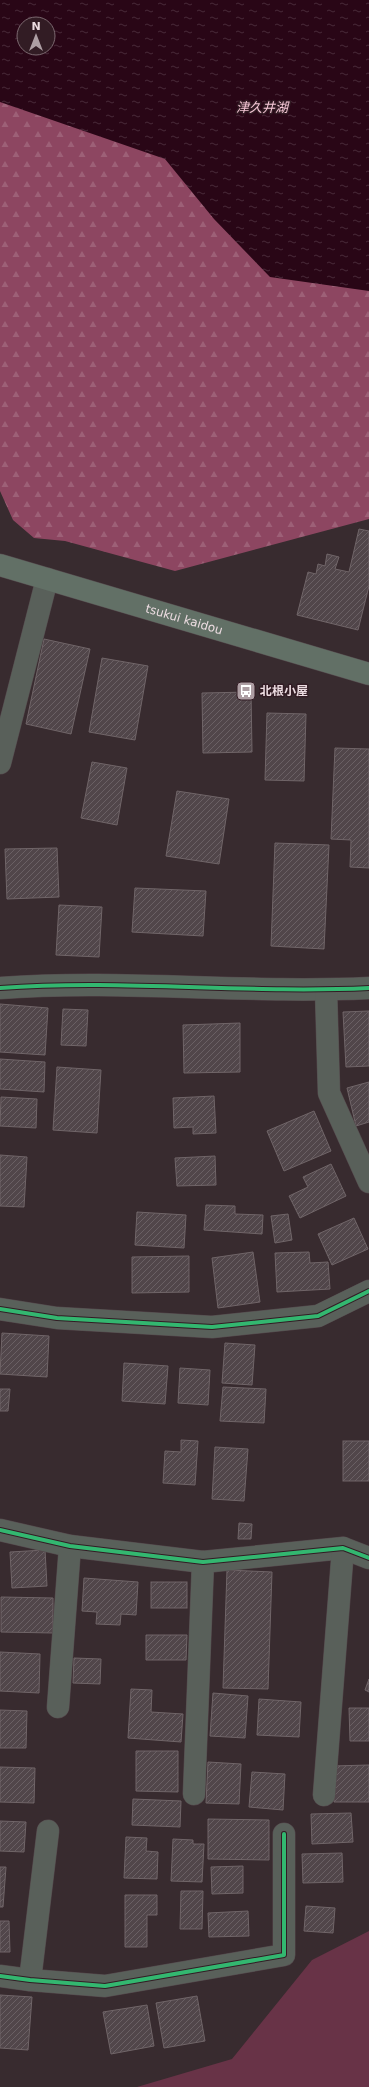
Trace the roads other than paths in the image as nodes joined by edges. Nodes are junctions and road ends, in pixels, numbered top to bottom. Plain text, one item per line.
1 (0, 565) edge
2 (47, 579) junction
3 (369, 674) edge
4 (0, 763) edge
5 (0, 988) edge
6 (369, 988) edge
7 (326, 990) junction
8 (369, 1182) edge
9 (369, 1291) edge
10 (0, 1309) edge
11 (0, 1530) edge
12 (70, 1546) junction
13 (342, 1548) junction
14 (369, 1558) edge
15 (203, 1562) junction
16 (58, 1707) dead end
17 (194, 1794) dead end
18 (324, 1795) dead end
19 (48, 1831) dead end
20 (284, 1834) dead end
21 (0, 1976) edge
22 (30, 1980) junction

1 - 2 highway, tsukui kaidou
2 - 3 highway, tsukui kaidou
2 - 4 street
5 - 7 street
6 - 7 street
7 - 8 street
9 - 10 street
11 - 12 street
12 - 15 street
12 - 16 street
13 - 14 street
13 - 15 street
13 - 18 street
15 - 17 street
19 - 22 street
20 - 22 street
21 - 22 street

